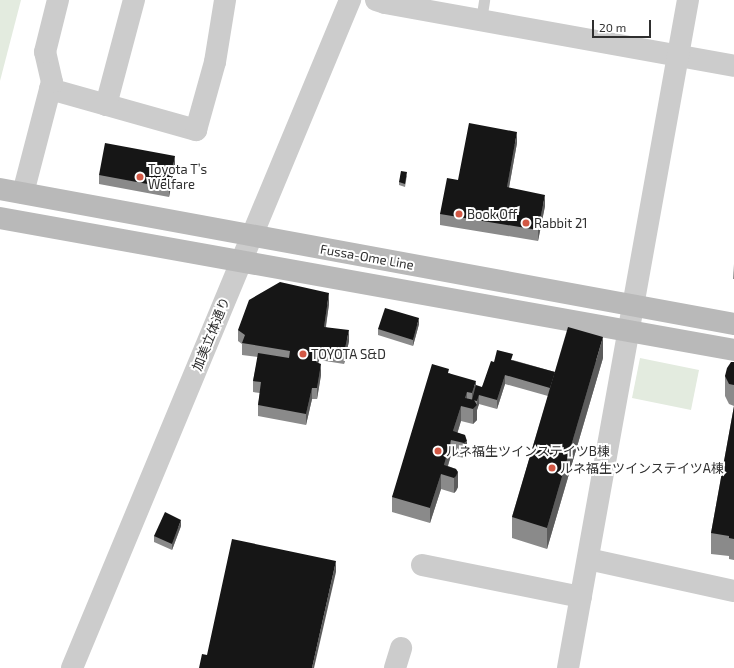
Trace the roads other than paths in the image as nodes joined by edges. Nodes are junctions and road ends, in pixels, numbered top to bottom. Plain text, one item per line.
1 (58, 0) edge
2 (134, 0) edge
3 (224, 0) edge
4 (350, 0) edge
5 (376, 0) edge
6 (688, 0) edge
7 (482, 10) edge
8 (678, 56) junction
9 (734, 66) edge
10 (50, 89) junction
11 (106, 105) junction
12 (0, 189) edge
13 (23, 193) junction
14 (0, 218) edge
15 (252, 235) junction
16 (240, 262) junction
17 (634, 306) junction
18 (734, 324) edge
19 (629, 331) junction
20 (734, 350) edge
21 (588, 560) junction
22 (422, 565) dead end
23 (734, 591) edge
24 (581, 597) junction
25 (72, 668) edge
26 (568, 668) edge

1 - 10 street
2 - 11 street
3 - 11 street
4 - 15 street, 加美立体通り
5 - 7 street
6 - 8 street
7 - 8 street
8 - 9 street
8 - 17 street
10 - 11 street
10 - 13 street
12 - 13 main road, Fussa-Ome Line
13 - 15 main road, Fussa-Ome Line
14 - 16 main road, Fussa-Ome Line
15 - 16 street, 加美立体通り
15 - 17 main road, Fussa-Ome Line
16 - 19 main road, Fussa-Ome Line
16 - 25 street, 加美立体通り
17 - 18 main road, Fussa-Ome Line
17 - 19 street
19 - 20 main road, Fussa-Ome Line
19 - 21 street
21 - 23 street
21 - 24 street
22 - 24 street
24 - 26 street

